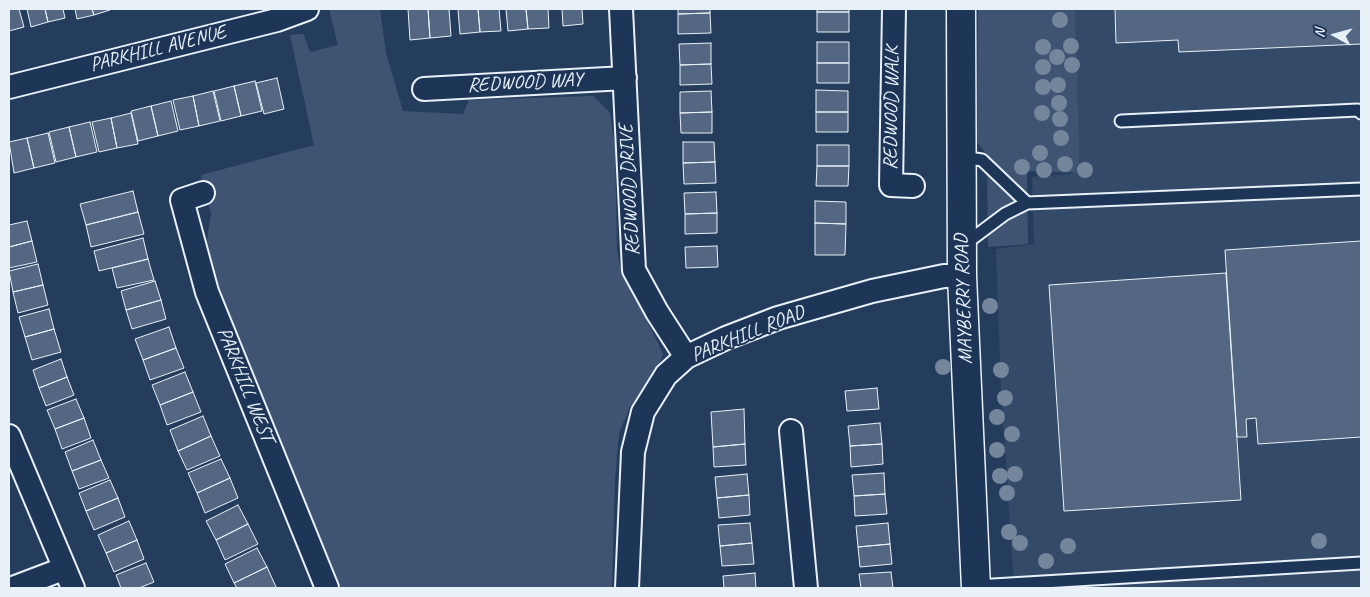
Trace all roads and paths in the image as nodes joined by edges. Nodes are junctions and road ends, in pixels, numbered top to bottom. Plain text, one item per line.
1 (621, 9) edge
2 (894, 9) edge
3 (961, 9) edge
4 (309, 13) edge
5 (625, 78) junction
6 (9, 87) edge
7 (424, 88) dead end
8 (1361, 113) edge
9 (1121, 121) dead end
10 (961, 157) junction
11 (913, 186) dead end
12 (1361, 189) edge
13 (203, 193) dead end
14 (1027, 203) junction
15 (962, 247) junction
16 (962, 276) junction
17 (686, 358) junction
18 (791, 431) dead end
19 (9, 436) edge
20 (1361, 563) edge
21 (68, 579) edge
22 (976, 587) edge
23 (13, 588) edge
24 (327, 588) edge
25 (627, 588) edge
26 (806, 588) edge

1 - 5 street, REDWOOD DRIVE
2 - 11 street, REDWOOD WALK
3 - 10 street, MAYBERRY ROAD
4 - 6 street, PARKHILL AVENUE
5 - 7 street, REDWOOD WAY
5 - 17 street, REDWOOD DRIVE
8 - 9 lane
10 - 14 lane
10 - 15 street, MAYBERRY ROAD
12 - 14 lane
13 - 24 street, PARKHILL WEST
14 - 15 lane
15 - 16 street, MAYBERRY ROAD
16 - 17 street, PARKHILL ROAD
16 - 22 street, MAYBERRY ROAD
17 - 25 street, PARKHILL ROAD
18 - 26 street
19 - 21 street
20 - 22 lane
21 - 23 street

